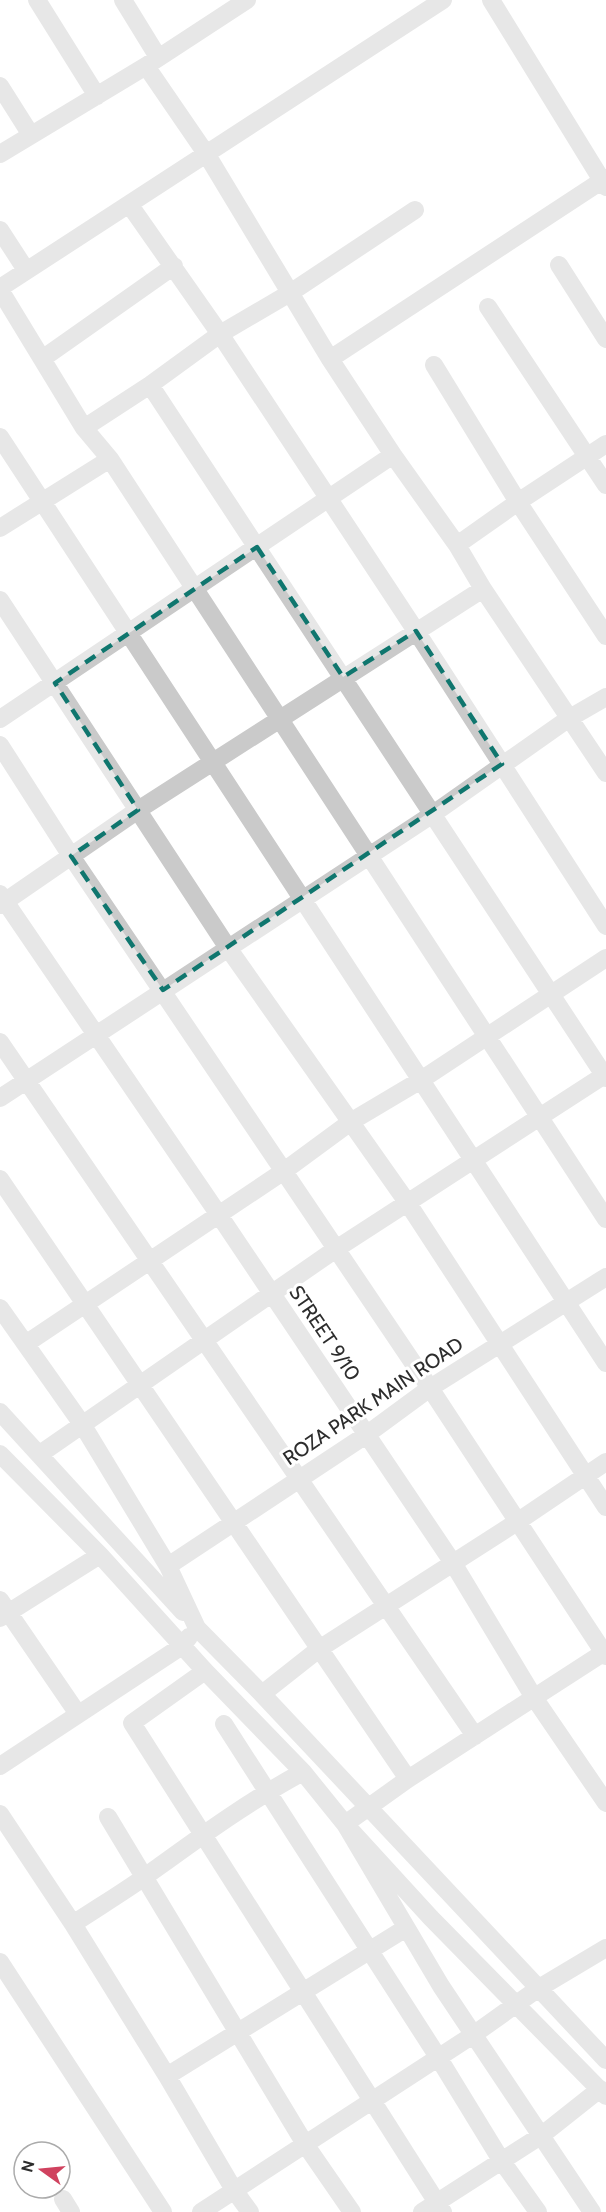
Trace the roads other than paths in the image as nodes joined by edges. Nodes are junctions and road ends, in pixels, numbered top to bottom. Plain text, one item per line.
1 (37, 0) edge
2 (123, 0) edge
3 (248, 0) edge
4 (443, 0) edge
5 (491, 0) edge
6 (152, 62) junction
7 (0, 86) edge
8 (97, 96) junction
9 (31, 135) junction
10 (0, 154) edge
11 (207, 154) junction
12 (605, 182) edge
13 (129, 204) junction
14 (415, 210) dead end
15 (0, 230) edge
16 (559, 265) dead end
17 (174, 266) junction
18 (26, 270) junction
19 (0, 289) edge
20 (290, 293) junction
21 (488, 307) dead end
22 (220, 333) junction
23 (606, 339) edge
24 (42, 359) junction
25 (330, 359) junction
26 (434, 365) dead end
27 (150, 385) junction
28 (84, 428) junction
29 (0, 437) edge
30 (606, 444) edge
31 (393, 455) junction
32 (588, 456) junction
33 (110, 459) junction
34 (606, 484) edge
35 (329, 499) junction
36 (42, 502) junction
37 (518, 502) junction
38 (0, 528) edge
39 (457, 545) junction
40 (257, 547) junction
41 (195, 589) junction
42 (483, 589) junction
43 (0, 600) edge
44 (416, 631) junction
45 (129, 633) junction
46 (606, 636) edge
47 (343, 677) junction
48 (54, 683) junction
49 (606, 697) edge
50 (279, 718) junction
51 (0, 719) edge
52 (568, 719) junction
53 (0, 745) edge
54 (212, 762) junction
55 (502, 764) junction
56 (606, 773) edge
57 (138, 810) junction
58 (433, 814) junction
59 (71, 856) junction
60 (369, 856) junction
61 (302, 899) junction
62 (2, 900) edge
63 (606, 926) edge
64 (228, 948) junction
65 (606, 958) edge
66 (163, 990) junction
67 (551, 993) junction
68 (96, 1034) junction
69 (487, 1036) junction
70 (0, 1042) edge
71 (606, 1076) edge
72 (421, 1080) junction
73 (26, 1081) junction
74 (0, 1098) edge
75 (539, 1118) junction
76 (352, 1121) junction
77 (472, 1161) junction
78 (284, 1171) junction
79 (0, 1179) edge
80 (407, 1202) junction
81 (219, 1215) junction
82 (606, 1219) edge
83 (336, 1250) junction
84 (150, 1262) junction
85 (606, 1277) edge
86 (272, 1294) junction
87 (567, 1303) junction
88 (86, 1305) junction
89 (0, 1308) edge
90 (204, 1341) junction
91 (27, 1343) junction
92 (500, 1343) junction
93 (606, 1363) edge
94 (140, 1385) junction
95 (430, 1388) junction
96 (0, 1412) edge
97 (82, 1424) junction
98 (366, 1435) junction
99 (0, 1454) edge
100 (40, 1454) junction
101 (606, 1462) edge
102 (586, 1474) junction
103 (299, 1479) junction
104 (606, 1507) edge
105 (233, 1522) junction
106 (517, 1522) junction
107 (100, 1555) junction
108 (453, 1563) junction
109 (168, 1566) junction
110 (386, 1606) junction
111 (3, 1610) edge
112 (197, 1628) junction
113 (182, 1646) junction
114 (319, 1649) junction
115 (605, 1653) edge
116 (205, 1671) junction
117 (262, 1694) junction
118 (533, 1696) junction
119 (78, 1714) junction
120 (224, 1724) dead end
121 (475, 1736) junction
122 (2, 1761) edge
123 (303, 1772) junction
124 (408, 1779) junction
125 (267, 1792) junction
126 (606, 1803) edge
127 (369, 1807) junction
128 (0, 1814) edge
129 (108, 1817) dead end
130 (345, 1824) junction
131 (204, 1833) junction
132 (144, 1877) junction
133 (73, 1924) junction
134 (406, 1928) junction
135 (606, 1949) edge
136 (369, 1950) junction
137 (0, 1962) edge
138 (539, 1988) junction
139 (302, 1992) junction
140 (516, 2003) junction
141 (238, 2032) junction
142 (473, 2035) junction
143 (438, 2057) junction
144 (606, 2060) edge
145 (167, 2076) junction
146 (603, 2093) edge
147 (372, 2100) junction
148 (542, 2135) junction
149 (305, 2144) junction
150 (501, 2160) junction
151 (234, 2190) junction
152 (434, 2209) edge
153 (163, 2212) edge
154 (201, 2212) edge
155 (249, 2212) edge
156 (352, 2212) edge
157 (538, 2212) edge
158 (592, 2212) edge

1 - 8 street
2 - 6 street
3 - 6 street
4 - 11 street
5 - 12 street
6 - 8 street
6 - 11 street
7 - 9 street
8 - 9 street
9 - 10 street
11 - 13 street
11 - 20 street
12 - 25 street
13 - 17 street
13 - 18 street
14 - 20 street
15 - 18 street
16 - 23 street
17 - 22 street
17 - 24 street
18 - 19 street
19 - 24 street
20 - 22 street
20 - 25 street
21 - 32 street
22 - 27 street
22 - 35 street
24 - 28 street
25 - 31 street
26 - 37 street
27 - 28 street
27 - 40 street
28 - 33 street
29 - 36 street
30 - 32 street
31 - 35 street
31 - 39 street
32 - 34 street
32 - 37 street
33 - 36 street
33 - 41 street
35 - 40 street
35 - 44 street
36 - 38 street
36 - 45 street
37 - 39 street
37 - 46 street
39 - 42 street
40 - 41 street
40 - 47 street
41 - 45 street
41 - 50 street
42 - 44 street
42 - 52 street
43 - 48 street
44 - 47 street
44 - 55 street
45 - 48 street
45 - 54 street
47 - 50 street
47 - 58 street
48 - 51 street
48 - 57 street
49 - 52 street
50 - 54 street
50 - 60 street
52 - 55 street
52 - 56 street
53 - 59 street
54 - 57 street
54 - 61 street
55 - 58 street
55 - 63 street
57 - 59 street
57 - 64 street
58 - 60 street
58 - 67 street
59 - 62 street
59 - 66 street
60 - 61 street
60 - 69 street
61 - 64 street
61 - 72 street
62 - 68 street, STREET 9/10
64 - 66 street
64 - 76 street
65 - 67 street
66 - 68 street
66 - 78 street
67 - 69 street
67 - 71 street
68 - 73 street
68 - 81 street, STREET 9/10
69 - 72 street
69 - 75 street
70 - 73 street
71 - 75 street
72 - 76 street
72 - 77 street
73 - 74 street
73 - 84 street
75 - 77 street
75 - 82 street
76 - 78 street
76 - 80 street
77 - 80 street
77 - 87 street
78 - 81 street
78 - 83 street
79 - 88 street
80 - 83 street
80 - 92 street
81 - 84 street
81 - 86 street, STREET 9/10
83 - 86 street
83 - 95 street
84 - 88 street
84 - 90 street
85 - 87 street, ROZA PARK MAIN ROAD
86 - 90 street
86 - 98 street, STREET 9/10
87 - 92 street, ROZA PARK MAIN ROAD
87 - 93 street
88 - 91 street
88 - 94 street
89 - 91 street
90 - 94 street
90 - 103 street
91 - 97 street
92 - 95 street, ROZA PARK MAIN ROAD
92 - 102 street
94 - 97 street
94 - 105 street
95 - 98 street, ROZA PARK MAIN ROAD
95 - 106 street
96 - 100 street
97 - 100 street
97 - 109 street
98 - 103 street, ROZA PARK MAIN ROAD
98 - 108 street, STREET 9/10
99 - 107 street
100 - 112 street
101 - 102 street
102 - 104 street
102 - 106 street
103 - 105 street, ROZA PARK MAIN ROAD
103 - 110 street
105 - 109 street, ROZA PARK MAIN ROAD
105 - 114 street
106 - 108 street
106 - 115 street
107 - 111 street
107 - 113 street
108 - 110 street
108 - 118 street, STREET 9/10
109 - 112 street
110 - 114 street
110 - 121 street
111 - 119 street
112 - 113 street
112 - 117 street
113 - 116 street
113 - 119 street
114 - 117 street
114 - 124 street
115 - 118 street
116 - 123 street
116 - 131 street
117 - 127 street
118 - 121 street
118 - 126 street, STREET 9/10
119 - 122 street
120 - 125 street
121 - 124 street
123 - 125 street
123 - 130 street
124 - 127 street
125 - 131 street
125 - 136 street
127 - 130 street
127 - 138 street
128 - 133 street
129 - 132 street
130 - 134 street
130 - 140 street
131 - 132 street
131 - 139 street
132 - 133 street
132 - 141 street
133 - 145 street
134 - 136 street
134 - 142 street
135 - 138 street
136 - 139 street
136 - 143 street
137 - 153 street
138 - 140 street
138 - 144 street
139 - 141 street
139 - 147 street
140 - 142 street
140 - 146 street
141 - 145 street
141 - 149 street
142 - 143 street
142 - 148 street
143 - 147 street
143 - 150 street
145 - 151 street
146 - 148 street
147 - 149 street
147 - 152 street
148 - 150 street
148 - 158 street
149 - 151 street
149 - 156 street
150 - 152 street
150 - 157 street
151 - 154 street
151 - 155 street

